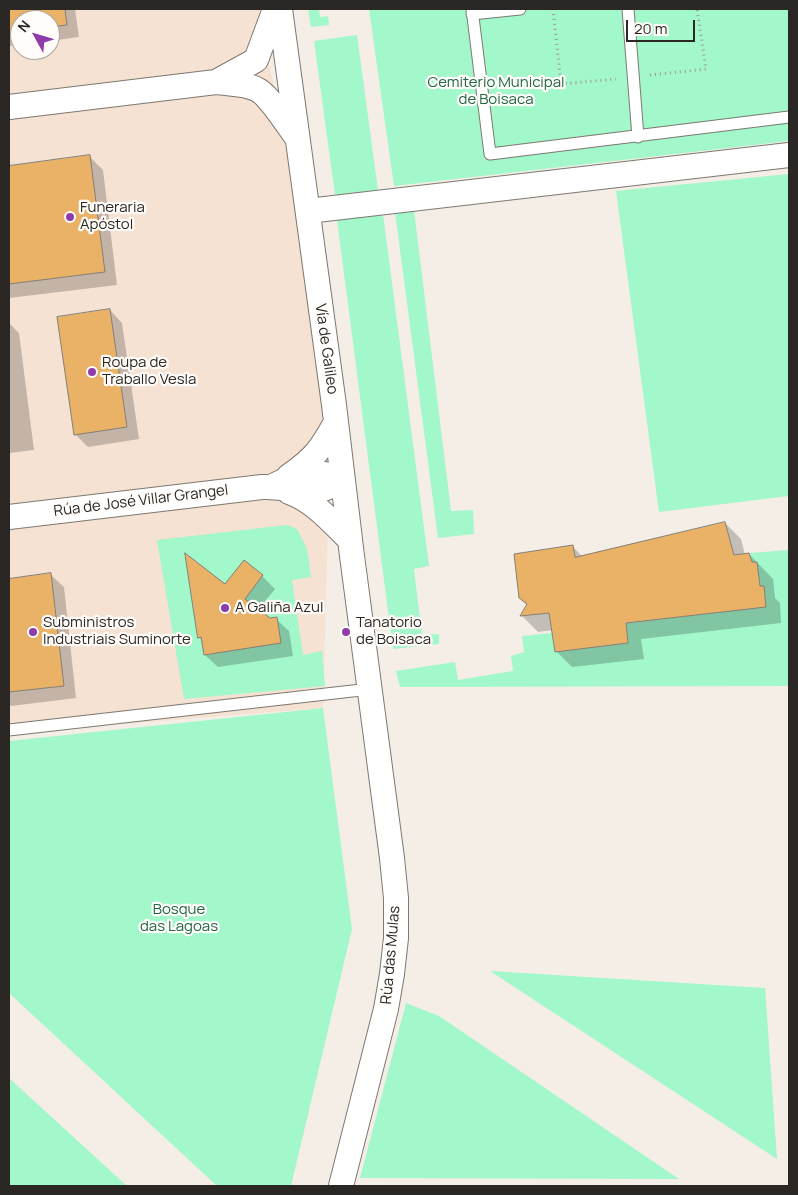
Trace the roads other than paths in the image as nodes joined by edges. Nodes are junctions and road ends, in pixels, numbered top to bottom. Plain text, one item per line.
1 (275, 9) edge
2 (280, 9) edge
3 (520, 9) edge
4 (628, 9) edge
5 (472, 11) edge
6 (285, 49) junction
7 (256, 60) junction
8 (216, 82) junction
9 (259, 90) junction
10 (290, 92) junction
11 (9, 107) edge
12 (789, 118) edge
13 (638, 137) junction
14 (297, 139) junction
15 (789, 155) edge
16 (308, 211) junction
17 (336, 422) junction
18 (342, 479) junction
19 (273, 486) junction
20 (9, 517) edge
21 (350, 540) junction
22 (370, 689) junction
23 (9, 730) edge
24 (341, 1186) edge

1 - 7 street
2 - 6 street, Vía de Galileo
3 - 5 lane
4 - 13 lane
5 - 13 lane
6 - 7 street
6 - 10 street, Vía de Galileo
7 - 8 street
7 - 9 street
8 - 9 street
8 - 11 street
9 - 10 street
9 - 14 street
10 - 14 street, Vía de Galileo
12 - 13 lane
14 - 16 street, Vía de Galileo
15 - 16 street
16 - 17 street, Vía de Galileo
17 - 18 street, Vía de Galileo
17 - 19 street, Rúa de José Villar Grangel
18 - 19 street, Rúa de José Villar Grangel
18 - 21 street, Vía de Galileo
19 - 20 street, Rúa de José Villar Grangel
19 - 21 street, Rúa de José Villar Grangel
21 - 22 street, Vía de Galileo
22 - 23 lane
22 - 24 street, Rúa das Mulas

